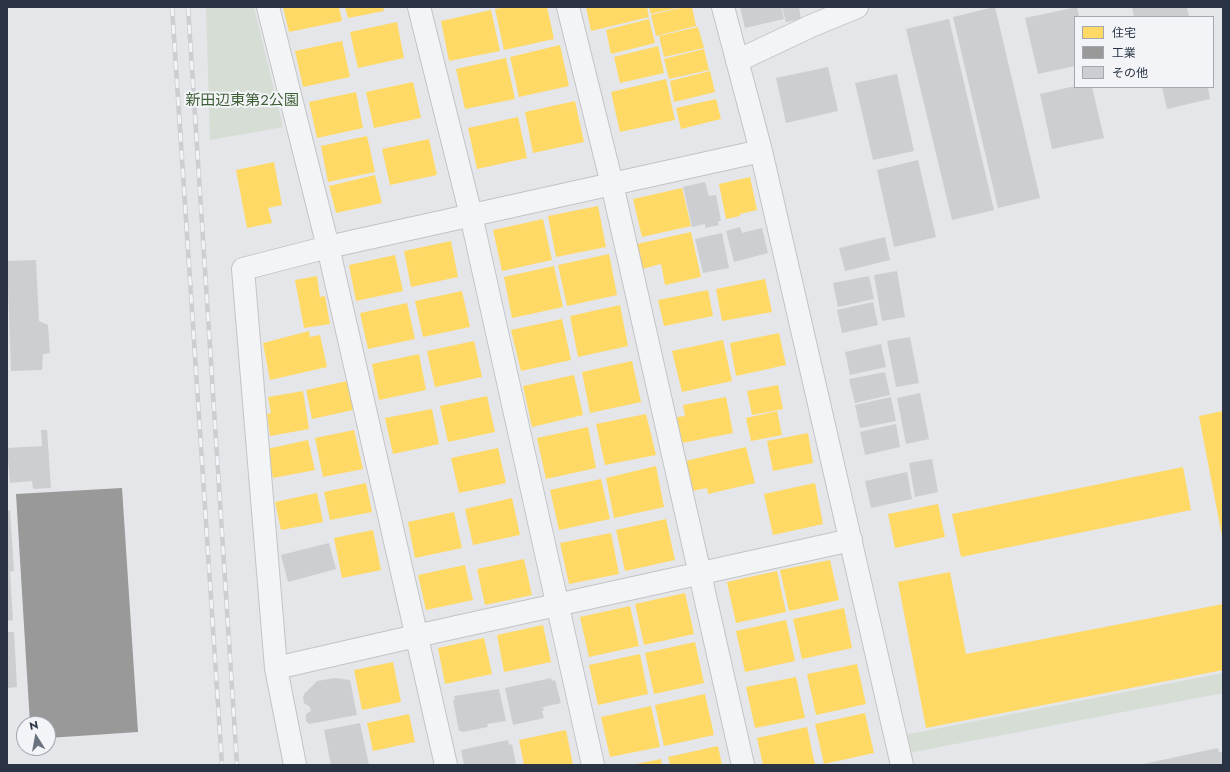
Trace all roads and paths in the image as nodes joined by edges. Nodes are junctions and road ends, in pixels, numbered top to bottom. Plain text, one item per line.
1 (268, 7) edge
2 (419, 7) edge
3 (568, 7) edge
4 (723, 7) edge
5 (857, 7) edge
6 (737, 61) junction
7 (761, 150) junction
8 (612, 184) junction
9 (471, 215) junction
10 (328, 247) junction
11 (851, 540) junction
12 (700, 574) junction
13 (557, 606) junction
14 (416, 636) junction
15 (276, 668) junction
16 (295, 765) edge
17 (446, 765) edge
18 (593, 765) edge
19 (744, 765) edge
20 (902, 765) edge

1 - 10 street
2 - 9 street
3 - 8 street
4 - 6 street
5 - 6 street
6 - 7 street
7 - 8 street
7 - 11 street
8 - 9 street
8 - 12 street
9 - 10 street
9 - 13 street
10 - 14 street
10 - 15 street
11 - 12 street
11 - 20 street
12 - 13 street
12 - 19 street
13 - 14 street
13 - 18 street
14 - 15 street
14 - 17 street
15 - 16 street

